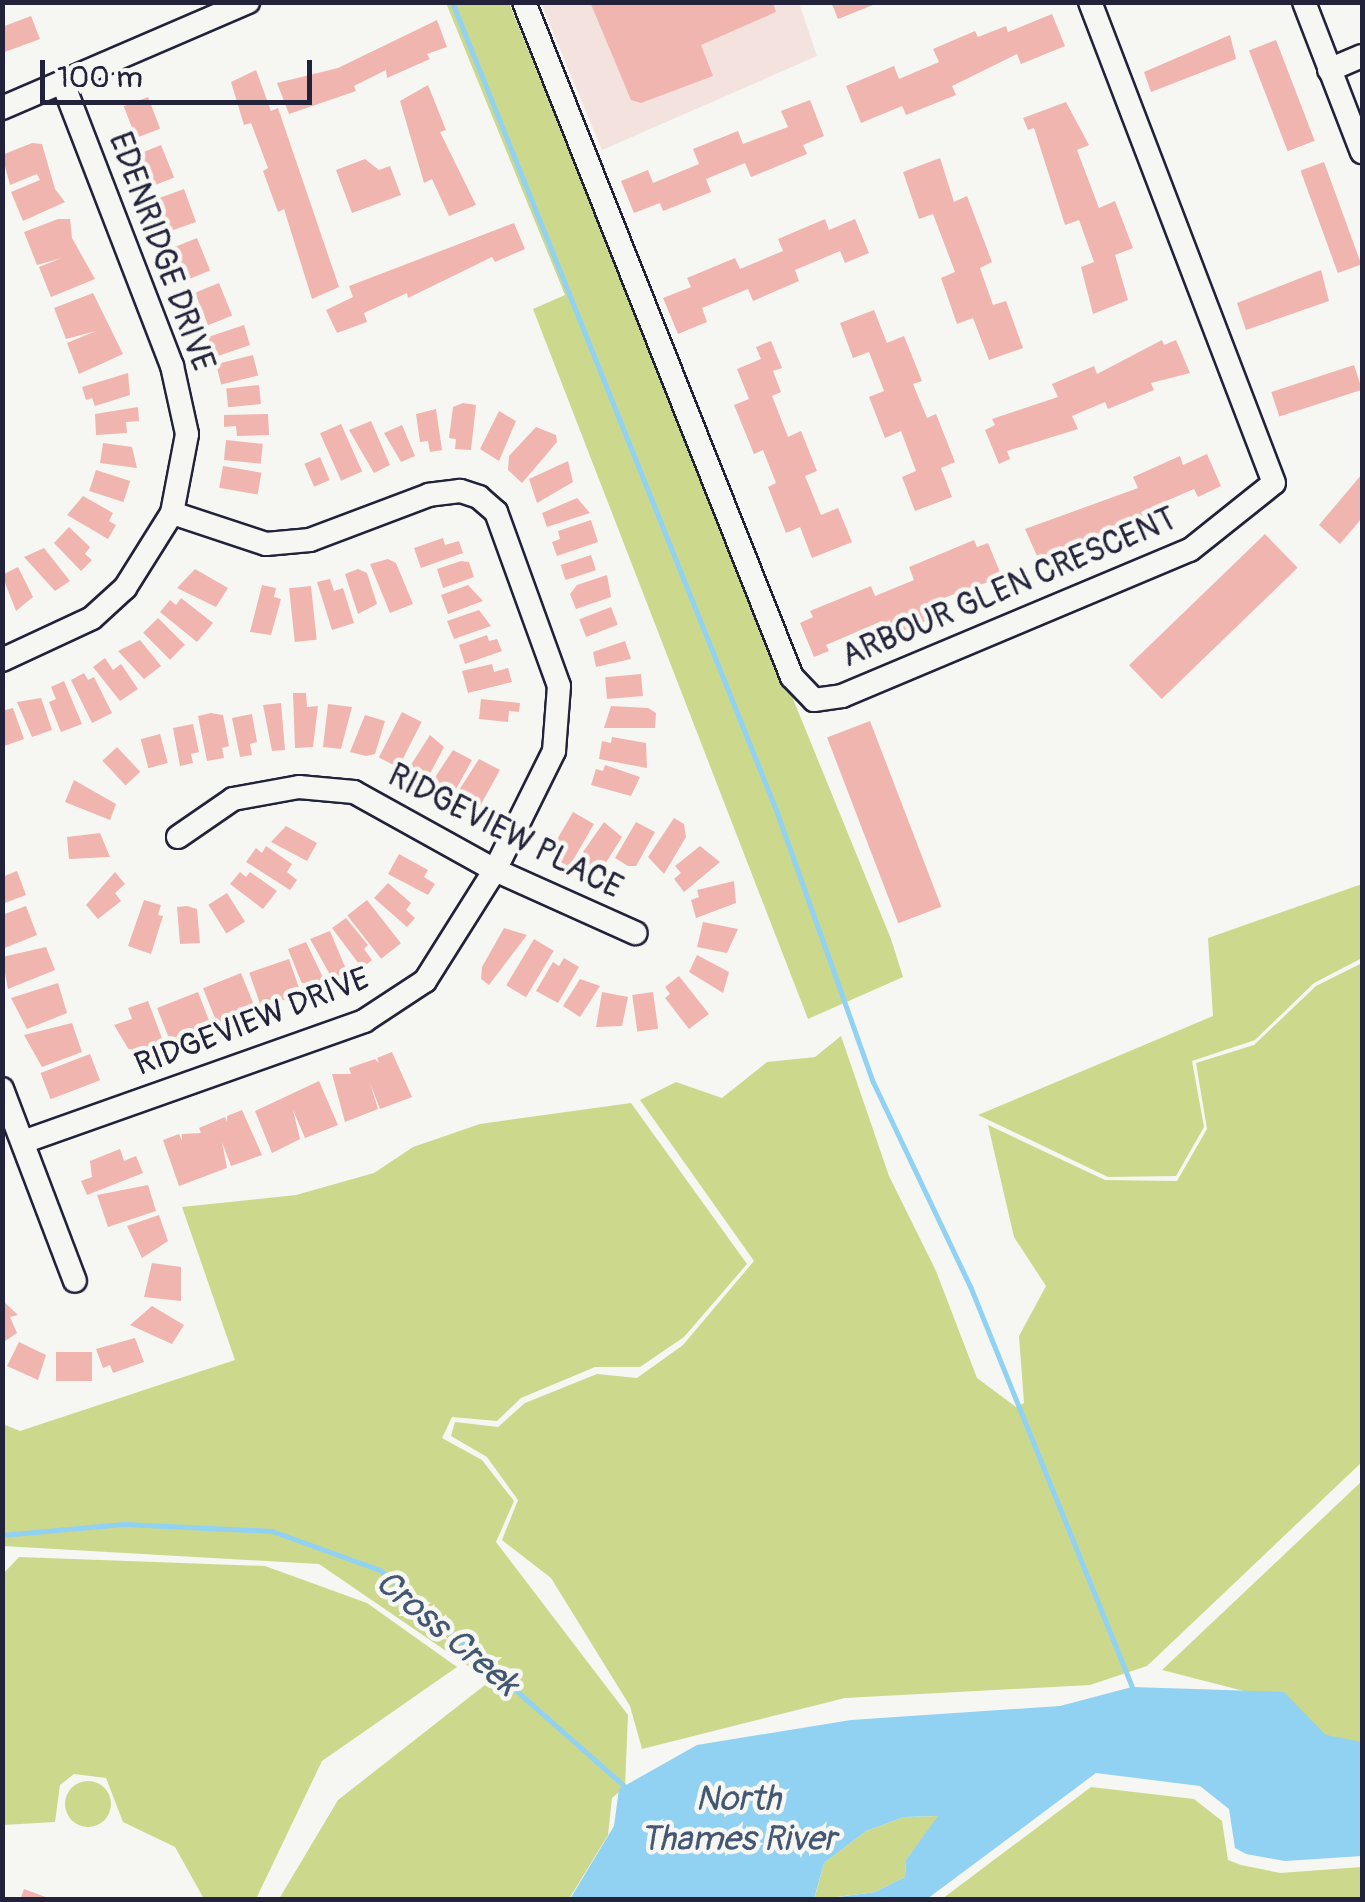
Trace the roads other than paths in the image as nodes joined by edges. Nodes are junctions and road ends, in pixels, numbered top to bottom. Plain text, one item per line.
1 (248, 2) edge
2 (524, 2) edge
3 (1090, 2) edge
4 (1304, 2) edge
5 (1362, 56) edge
6 (1329, 70) junction
7 (63, 82) junction
8 (2, 108) edge
9 (1362, 152) edge
10 (172, 513) junction
11 (2, 660) edge
12 (178, 838) dead end
13 (495, 870) junction
14 (635, 933) dead end
15 (2, 1089) edge
16 (23, 1142) junction
17 (75, 1282) dead end

1 - 7 street
2 - 3 street, ARBOUR GLEN CRESCENT
4 - 6 street
5 - 6 street
6 - 9 street
7 - 8 street
7 - 10 street, EDENRIDGE DRIVE
10 - 11 street, EDENRIDGE DRIVE
10 - 13 street, RIDGEVIEW DRIVE
12 - 13 street, RIDGEVIEW PLACE
13 - 14 street, RIDGEVIEW PLACE
13 - 16 street, RIDGEVIEW DRIVE
15 - 16 street
16 - 17 street

